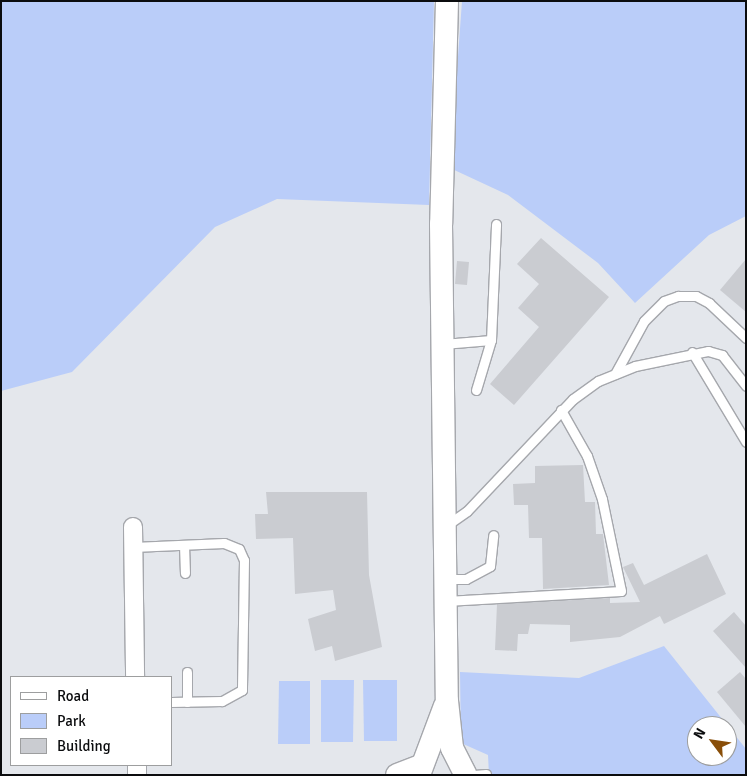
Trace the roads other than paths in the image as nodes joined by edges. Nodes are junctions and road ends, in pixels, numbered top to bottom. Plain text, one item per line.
1 (447, 1) edge
2 (496, 224) dead end
3 (746, 338) edge
4 (492, 340) junction
5 (443, 344) junction
6 (692, 352) junction
7 (615, 374) junction
8 (746, 386) edge
9 (476, 390) dead end
10 (561, 410) junction
11 (746, 442) edge
12 (446, 526) junction
13 (133, 527) dead end
14 (493, 535) dead end
15 (184, 544) junction
16 (133, 547) junction
17 (185, 573) dead end
18 (446, 579) junction
19 (446, 601) junction
20 (187, 672) dead end
21 (136, 676) edge
22 (448, 701) junction
23 (172, 702) edge
24 (187, 702) junction
25 (421, 767) edge
26 (469, 768) edge
27 (397, 775) edge
28 (474, 775) edge

1 - 5 street
2 - 4 lane
3 - 7 lane
4 - 5 lane
4 - 9 lane
5 - 12 street
6 - 7 lane
6 - 8 lane
6 - 11 lane
7 - 10 lane
10 - 12 lane
10 - 19 lane
12 - 18 street
13 - 16 street
14 - 18 lane
15 - 16 lane
15 - 17 lane
15 - 24 lane
16 - 21 street
18 - 19 street
19 - 22 street
20 - 24 lane
22 - 25 street
22 - 26 street
23 - 24 lane
25 - 26 street
25 - 27 street
26 - 28 lane

